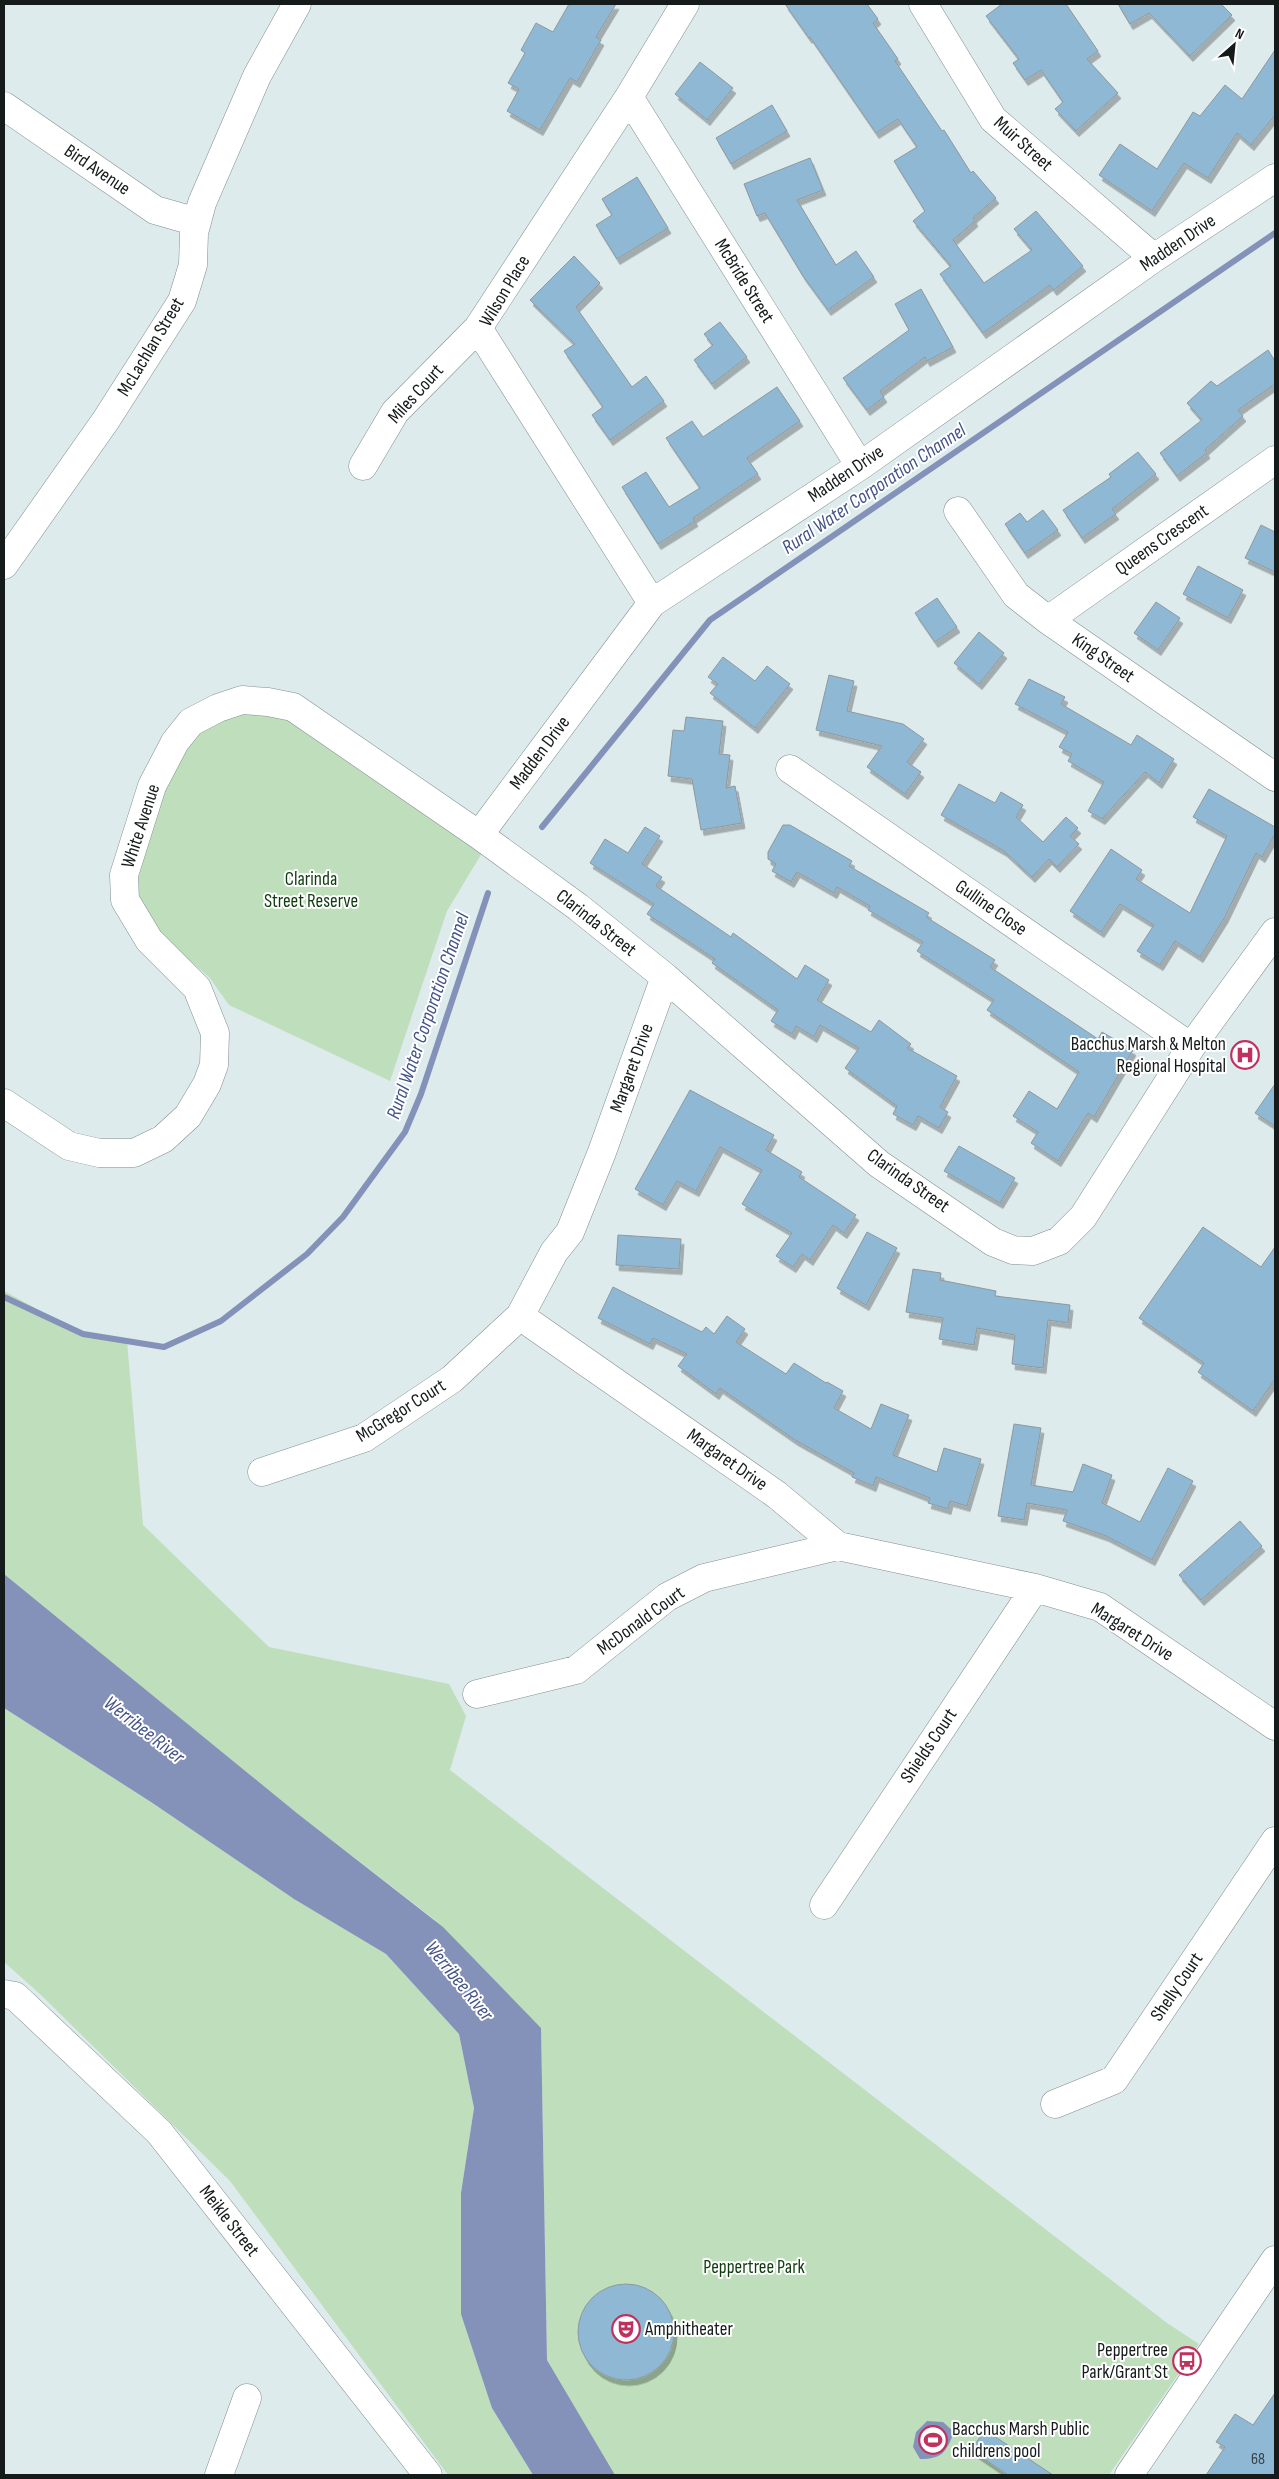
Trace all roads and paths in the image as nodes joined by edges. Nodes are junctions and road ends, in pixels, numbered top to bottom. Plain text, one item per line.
1 (297, 4) edge
2 (685, 4) edge
3 (923, 4) edge
4 (629, 97) junction
5 (4, 106) edge
6 (1275, 178) edge
7 (197, 222) junction
8 (1154, 258) junction
9 (478, 328) junction
10 (1275, 460) edge
11 (363, 466) dead end
12 (860, 466) junction
13 (958, 511) dead end
14 (4, 565) edge
15 (652, 603) junction
16 (1048, 620) junction
17 (790, 770) dead end
18 (1275, 777) edge
19 (479, 835) junction
20 (1275, 932) edge
21 (665, 977) junction
22 (1191, 1048) junction
23 (4, 1103) edge
24 (520, 1316) junction
25 (262, 1472) dead end
26 (838, 1546) junction
27 (1035, 1588) junction
28 (477, 1694) dead end
29 (1275, 1726) edge
30 (1275, 1840) edge
31 (824, 1905) dead end
32 (4, 1994) edge
33 (1055, 2104) dead end
34 (1275, 2260) edge
35 (247, 2398) dead end
36 (219, 2475) edge
37 (428, 2475) edge
38 (1129, 2475) edge

1 - 7 street, McLachlan Street
2 - 4 street, Wilson Place
3 - 8 street, Muir Street
4 - 9 street, Wilson Place
4 - 12 street, McBride Street
5 - 7 street, Bird Avenue
6 - 8 street, Madden Drive
7 - 14 street, McLachlan Street
8 - 12 street, Madden Drive
9 - 11 street, Miles Court
9 - 15 street, Wilson Place
10 - 16 street, Queens Crescent
12 - 15 street, Madden Drive
13 - 16 street, King Street
15 - 19 street, Madden Drive
16 - 18 street, King Street
17 - 22 street, Gulline Close
19 - 21 street, Clarinda Street
19 - 23 street, White Avenue
20 - 22 street, Clarinda Street
21 - 22 street, Clarinda Street
21 - 24 street, Margaret Drive
24 - 25 street, McGregor Court
24 - 26 street, Margaret Drive
26 - 27 street, Margaret Drive
26 - 28 street, McDonald Court
27 - 29 street, Margaret Drive
27 - 31 street, Shields Court
30 - 33 street, Shelly Court
32 - 37 street, Meikle Street
34 - 38 street
35 - 36 street

